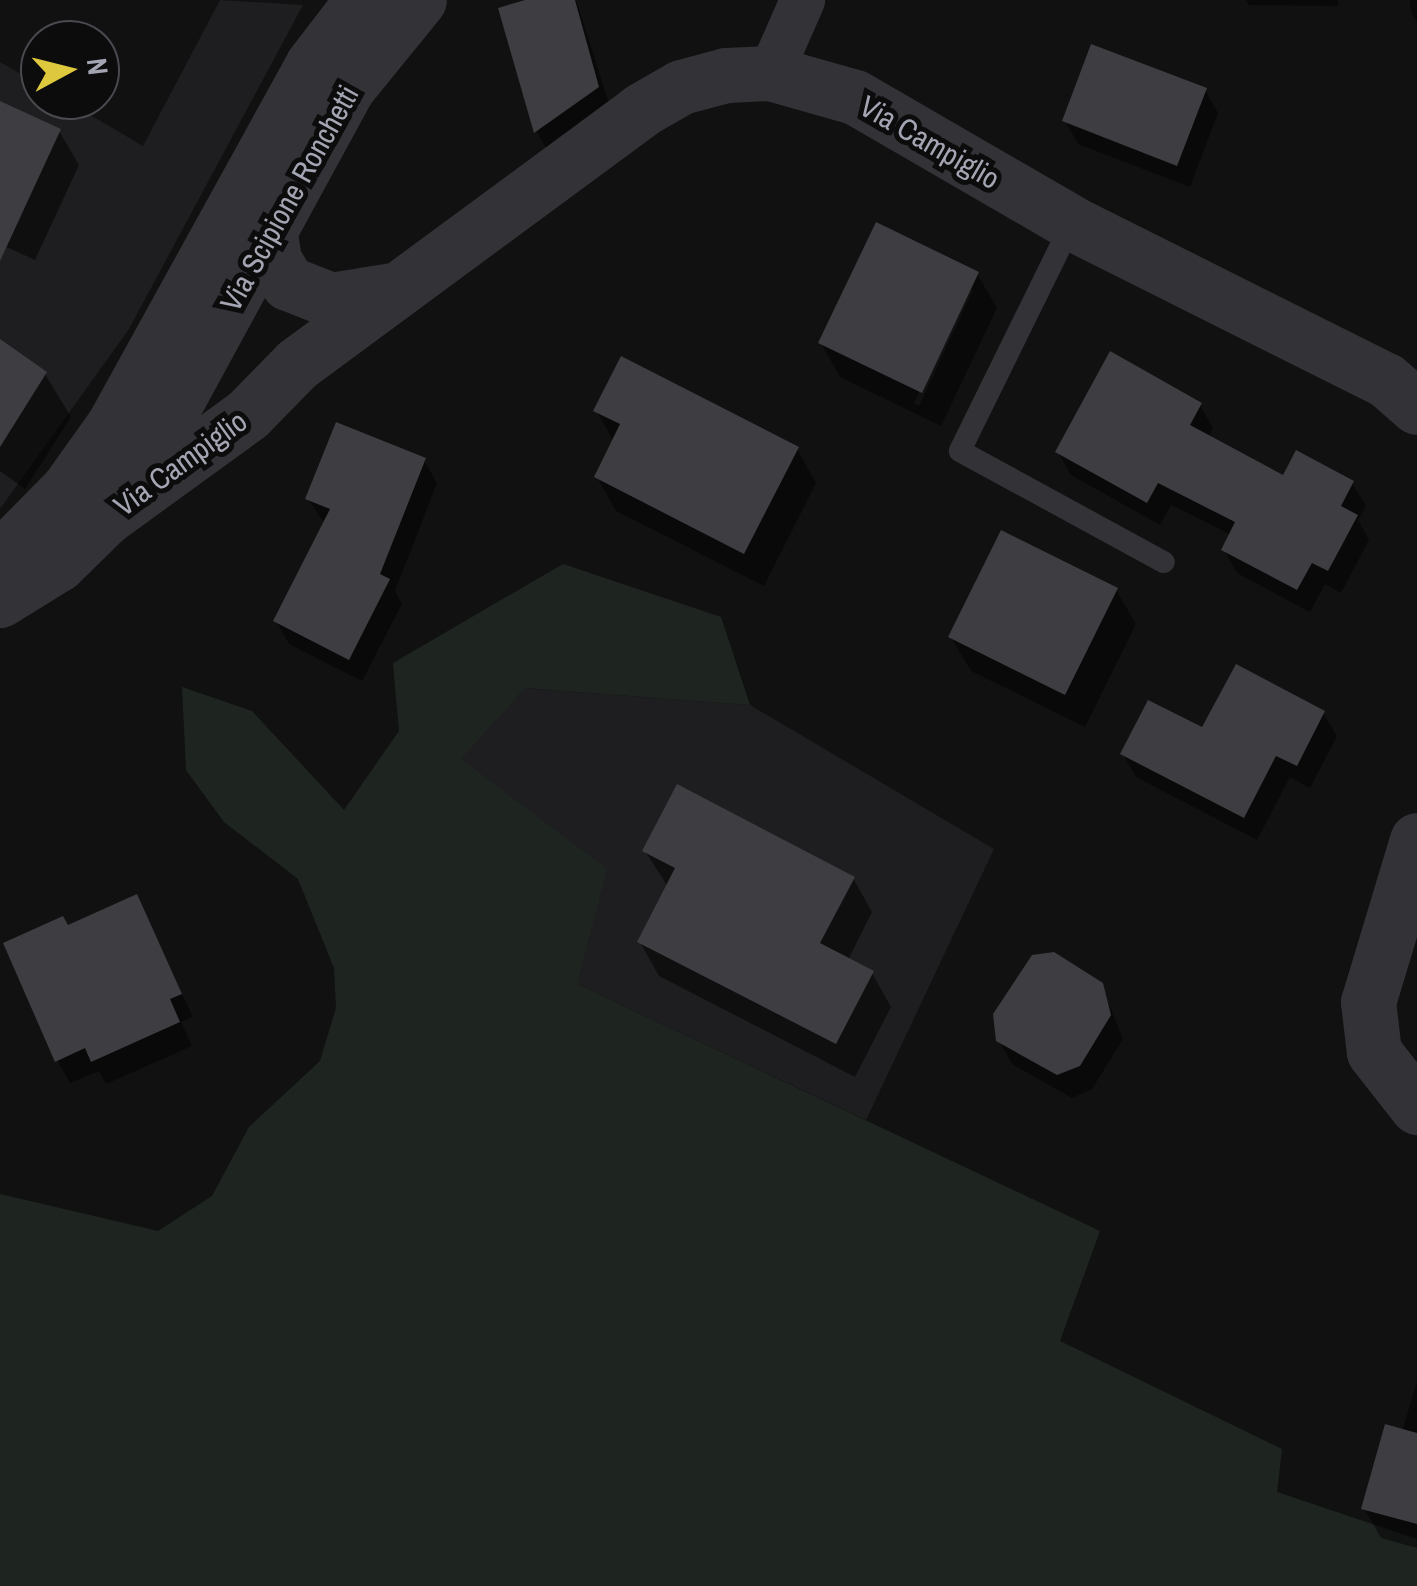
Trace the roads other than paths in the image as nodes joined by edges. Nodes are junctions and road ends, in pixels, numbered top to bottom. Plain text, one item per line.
1 (362, 0) edge
2 (419, 0) edge
3 (802, 0) edge
4 (770, 73) junction
5 (1072, 224) junction
6 (268, 228) junction
7 (396, 289) junction
8 (186, 345) junction
9 (296, 364) junction
10 (1417, 407) edge
11 (105, 518) junction
12 (0, 558) edge
13 (1164, 562) dead end
14 (0, 600) edge
15 (1417, 840) edge
16 (1417, 1107) edge

1 - 8 street, Via Scipione Ronchetti
2 - 6 street, Via Scipione Ronchetti
3 - 4 street
4 - 5 street, Via Campiglio
4 - 7 street, Via Campiglio
5 - 10 street, Via Campiglio
5 - 13 lane
6 - 7 street, Via Campiglio
6 - 8 street, Via Scipione Ronchetti
7 - 9 street, Via Campiglio
8 - 9 street, Via Campiglio
8 - 11 street
8 - 12 street
9 - 11 street, Via Campiglio
11 - 14 street
15 - 16 street

